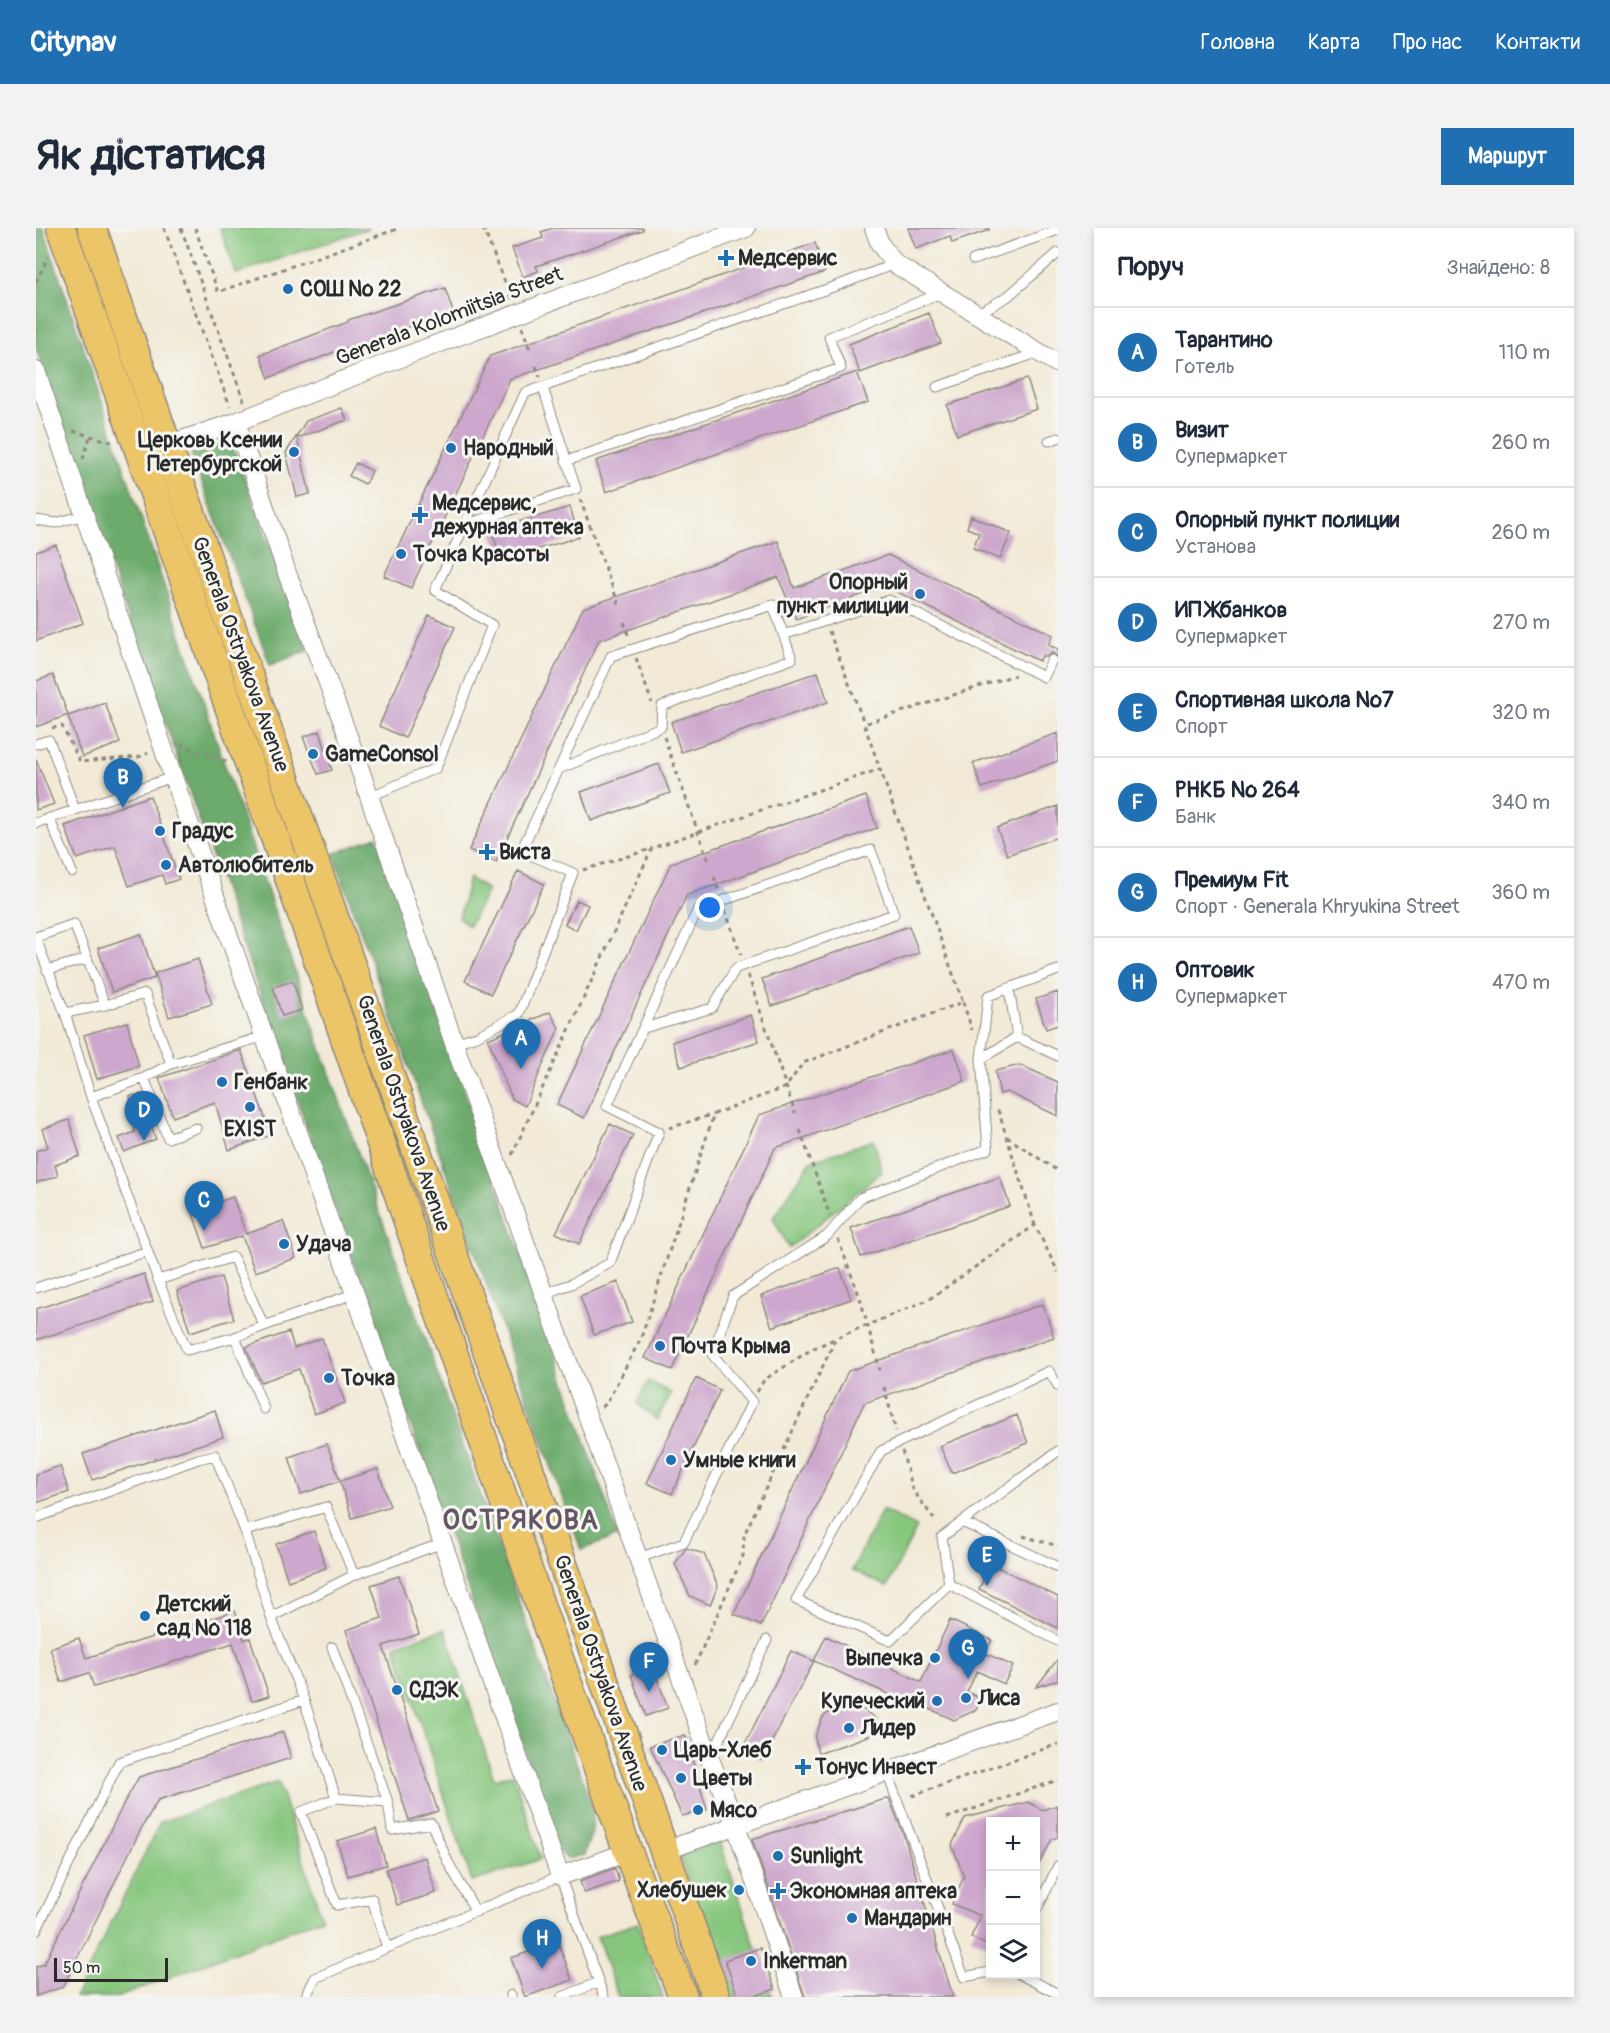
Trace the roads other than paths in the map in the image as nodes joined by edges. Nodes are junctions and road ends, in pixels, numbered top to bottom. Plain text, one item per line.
1 (61, 228) edge
2 (92, 228) edge
3 (746, 228) edge
4 (874, 228) edge
5 (1058, 230) edge
6 (1058, 253) edge
7 (973, 260) dead end
8 (895, 264) junction
9 (942, 293) junction
10 (976, 314) junction
11 (1039, 352) junction
12 (1058, 364) edge
13 (36, 371) edge
14 (937, 387) dead end
15 (543, 388) junction
16 (236, 422) junction
17 (167, 445) junction
18 (566, 461) junction
19 (84, 515) junction
20 (36, 520) edge
21 (464, 525) junction
22 (783, 635) junction
23 (1052, 660) dead end
24 (36, 744) edge
25 (559, 769) junction
26 (173, 777) junction
27 (369, 797) junction
28 (75, 810) junction
29 (50, 818) junction
30 (36, 823) edge
31 (72, 872) dead end
32 (36, 938) edge
33 (87, 959) junction
34 (47, 970) junction
35 (1058, 970) edge
36 (1009, 988) junction
37 (105, 1005) junction
38 (65, 1013) junction
39 (644, 1028) junction
40 (265, 1036) junction
41 (1017, 1037) junction
42 (454, 1043) junction
43 (1058, 1056) edge
44 (981, 1059) junction
45 (171, 1064) junction
46 (144, 1078) junction
47 (91, 1097) junction
48 (196, 1128) dead end
49 (148, 1251) junction
50 (158, 1280) junction
51 (36, 1288) edge
52 (356, 1293) junction
53 (543, 1294) junction
54 (264, 1326) junction
55 (235, 1337) junction
56 (1058, 1386) edge
57 (264, 1409) dead end
58 (1058, 1451) edge
59 (36, 1518) edge
60 (962, 1522) junction
61 (245, 1531) junction
62 (443, 1543) junction
63 (639, 1558) junction
64 (1058, 1567) edge
65 (354, 1575) junction
66 (949, 1584) junction
67 (271, 1617) junction
68 (767, 1640) dead end
69 (1058, 1641) edge
70 (332, 1647) dead end
71 (304, 1700) junction
72 (1058, 1711) edge
73 (710, 1759) junction
74 (887, 1773) junction
75 (336, 1798) junction
76 (388, 1802) junction
77 (736, 1826) junction
78 (664, 1851) junction
79 (628, 1852) junction
80 (1058, 1866) edge
81 (560, 1876) junction
82 (1040, 1903) edge
83 (476, 1912) junction
84 (36, 1930) edge
85 (387, 1948) junction
86 (986, 1973) edge
87 (1029, 1979) edge
88 (599, 1982) junction
89 (1058, 1994) edge
90 (308, 1997) edge
91 (562, 1997) edge
92 (604, 1997) edge
93 (682, 1997) edge
94 (716, 1997) edge
95 (794, 1997) edge

1 - 79 main road, Generala Ostryakova Avenue
2 - 17 main road, Generala Ostryakova Avenue
3 - 16 street, Generala Kolomiitsia Street
4 - 8 street
5 - 7 lane
6 - 10 lane
8 - 9 street
8 - 15 lane
9 - 10 street
9 - 18 lane
10 - 11 street
11 - 12 street
11 - 14 lane
13 - 19 street
15 - 18 lane
15 - 21 lane
16 - 17 street, Generala Kolomiitsia Street
16 - 27 street
17 - 78 main road, Generala Ostryakova Avenue
18 - 21 lane
19 - 20 lane
19 - 26 street
21 - 27 lane
22 - 23 lane
22 - 25 lane
22 - 25 lane
24 - 28 lane
25 - 42 lane
26 - 28 lane
26 - 40 street
27 - 42 street
28 - 29 lane
29 - 30 lane
29 - 31 lane
32 - 33 lane
32 - 34 lane
33 - 34 lane
33 - 37 lane
34 - 38 lane
35 - 36 lane
36 - 41 lane
36 - 44 lane
37 - 38 lane
37 - 45 lane
38 - 47 lane
39 - 39 lane
39 - 53 lane
40 - 45 lane
40 - 52 street
41 - 43 lane
41 - 44 lane
42 - 53 street
44 - 63 lane
45 - 46 lane
46 - 47 lane
46 - 48 lane
47 - 49 lane
49 - 50 lane
49 - 51 lane
50 - 54 lane
50 - 55 lane
52 - 54 lane
52 - 62 street
53 - 63 street
54 - 55 lane
55 - 57 lane
56 - 66 lane
58 - 60 lane
59 - 61 lane
60 - 64 lane
60 - 66 lane
61 - 65 lane
61 - 67 lane
62 - 65 lane
62 - 81 street
63 - 73 street
65 - 67 lane
66 - 69 lane
67 - 71 lane
68 - 73 lane
70 - 76 lane
71 - 75 lane
71 - 84 lane
72 - 74 street
73 - 77 street
74 - 77 street
74 - 86 lane
75 - 76 lane
75 - 85 lane
76 - 83 lane
77 - 78 street
77 - 95 street
78 - 94 main road, Generala Ostryakova Avenue
79 - 81 street
79 - 93 main road, Generala Ostryakova Avenue
80 - 82 lane
81 - 83 lane
81 - 88 lane
83 - 85 lane
85 - 90 lane
87 - 89 lane
88 - 91 lane
88 - 92 lane

